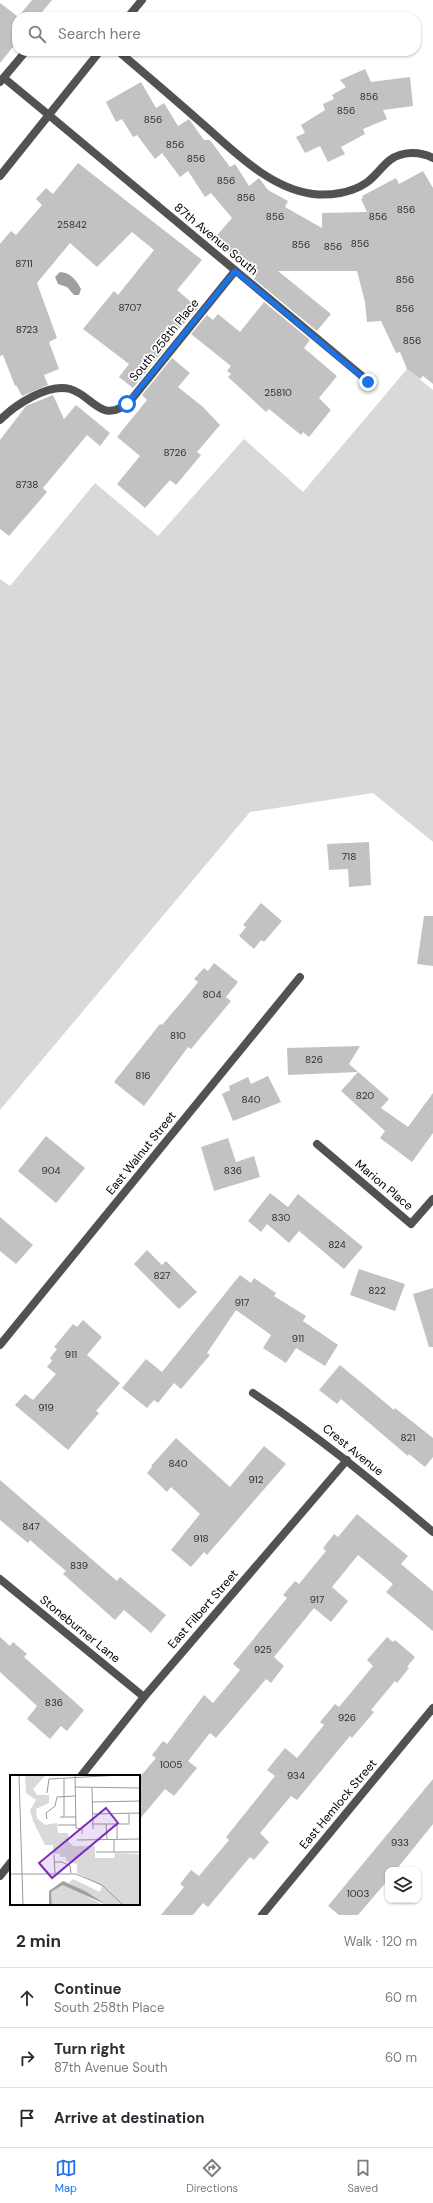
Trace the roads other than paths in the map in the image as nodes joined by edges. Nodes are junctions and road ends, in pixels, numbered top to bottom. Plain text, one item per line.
1 (140, 1) edge
2 (132, 12) edge
3 (22, 56) edge
4 (96, 56) edge
5 (124, 56) edge
6 (2, 80) edge
7 (50, 116) junction
8 (433, 158) edge
9 (0, 176) edge
10 (235, 271) junction
11 (368, 382) dead end
12 (0, 420) edge
13 (300, 977) dead end
14 (317, 1144) dead end
15 (433, 1200) edge
16 (0, 1345) edge
17 (253, 1393) dead end
18 (347, 1460) junction
19 (433, 1532) edge
20 (0, 1579) edge
21 (144, 1697) junction
22 (433, 1708) edge
23 (81, 1775) edge
24 (10, 1863) edge
25 (1, 1871) edge
26 (262, 1915) edge

1 - 2 street
3 - 6 street
4 - 7 street
5 - 8 street
6 - 7 street, 87th Avenue South
7 - 9 street
7 - 10 street, 87th Avenue South
10 - 11 street, 87th Avenue South
10 - 12 street, South 258th Place
13 - 16 street, East Walnut Street
14 - 15 street, Marion Place
17 - 18 street, Crest Avenue
18 - 19 street, Crest Avenue
18 - 21 street, East Filbert Street
20 - 21 street, Stoneburner Lane
21 - 23 street, East Filbert Street
22 - 26 street, East Hemlock Street
24 - 25 street

